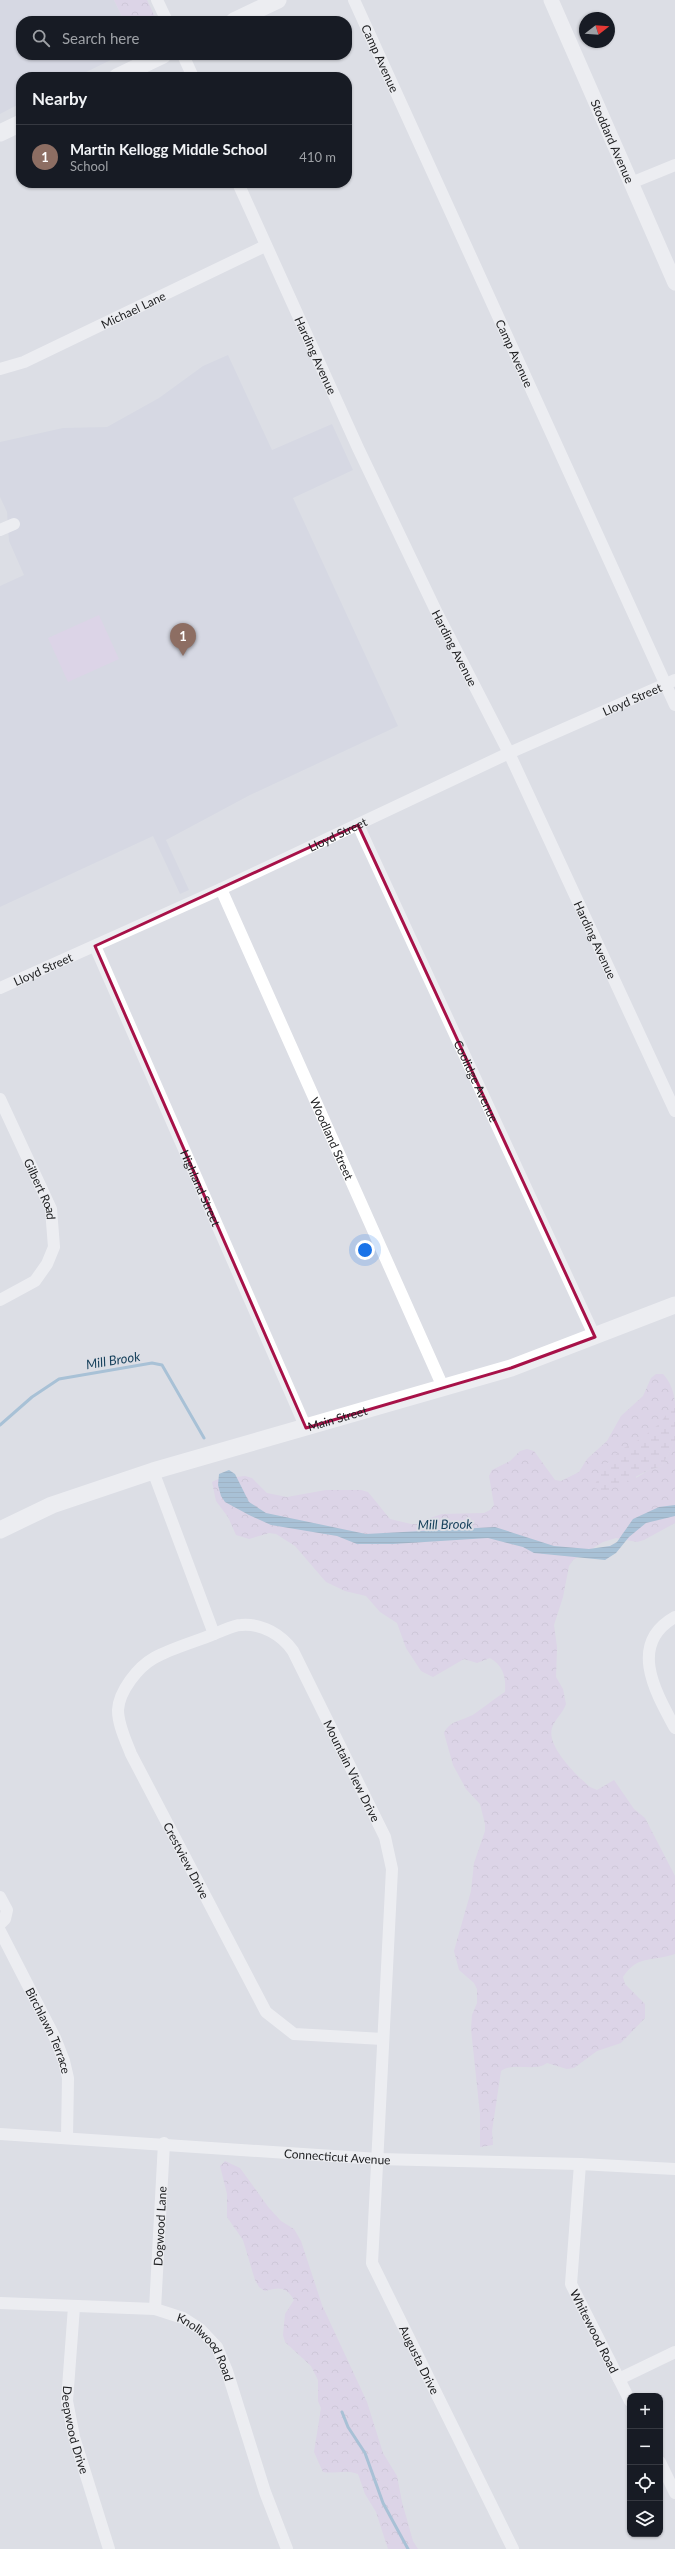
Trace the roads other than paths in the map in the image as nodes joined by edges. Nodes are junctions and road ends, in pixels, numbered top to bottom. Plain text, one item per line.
1 (157, 0) edge
2 (278, 0) edge
3 (354, 0) edge
4 (551, 0) edge
5 (165, 16) edge
6 (244, 16) edge
7 (153, 60) edge
8 (185, 60) edge
9 (127, 72) edge
10 (191, 72) edge
11 (16, 125) edge
12 (0, 133) edge
13 (675, 165) edge
14 (631, 183) junction
15 (240, 188) edge
16 (265, 246) junction
17 (675, 283) edge
18 (0, 369) edge
19 (14, 524) dead end
20 (0, 530) edge
21 (670, 682) edge
22 (675, 705) edge
23 (509, 753) junction
24 (358, 825) junction
25 (222, 889) junction
26 (96, 946) junction
27 (0, 988) edge
28 (0, 1099) edge
29 (675, 1111) edge
30 (0, 1300) edge
31 (675, 1305) edge
32 (595, 1337) junction
33 (443, 1387) junction
34 (306, 1428) junction
35 (153, 1472) junction
36 (0, 1530) edge
37 (675, 1617) edge
38 (214, 1634) junction
39 (675, 1728) edge
40 (0, 1897) edge
41 (0, 1924) edge
42 (0, 1931) edge
43 (383, 2039) junction
44 (0, 2134) edge
45 (67, 2137) junction
46 (164, 2143) junction
47 (378, 2160) junction
48 (580, 2164) junction
49 (675, 2169) edge
50 (0, 2303) edge
51 (74, 2307) junction
52 (155, 2309) junction
53 (675, 2352) edge
54 (619, 2379) junction
55 (627, 2395) edge
56 (661, 2465) edge
57 (675, 2493) edge
58 (108, 2549) edge
59 (287, 2549) edge
60 (513, 2549) edge

1 - 5 street
2 - 6 main road
3 - 21 street, Camp Avenue
4 - 14 street, Stoddard Avenue
7 - 9 main road
8 - 10 street
11 - 12 main road
13 - 14 street
14 - 17 street, Stoddard Avenue
15 - 16 street, Harding Avenue
16 - 18 street, Michael Lane
16 - 23 street, Harding Avenue
19 - 20 street
21 - 22 street, Camp Avenue
21 - 23 street, Lloyd Street
23 - 24 street, Lloyd Street
23 - 29 street, Harding Avenue
24 - 25 street, Lloyd Street
24 - 32 street, Coolidge Avenue
25 - 26 street, Lloyd Street
25 - 33 street, Woodland Street
26 - 27 street, Lloyd Street
26 - 34 street, Highland Street
28 - 30 street, Gilbert Road
31 - 32 main road, Main Street
32 - 33 main road, Main Street
33 - 34 main road, Main Street
34 - 35 main road, Main Street
35 - 36 main road, Main Street
35 - 38 street
37 - 39 street
38 - 43 street, Mountain View Drive
38 - 43 street, Crestview Drive
40 - 41 street
42 - 45 street, Birchlawn Terrace
43 - 47 street, Mountain View Drive
44 - 45 street, Connecticut Avenue
45 - 46 street, Connecticut Avenue
46 - 47 street, Connecticut Avenue
46 - 52 street, Dogwood Lane
47 - 48 street, Connecticut Avenue
47 - 60 street, Augusta Drive
48 - 49 street, Connecticut Avenue
48 - 54 street, Whitewood Road
50 - 51 street, Knollwood Road
51 - 52 street, Knollwood Road
51 - 58 street, Deepwood Drive
52 - 59 street, Knollwood Road
53 - 54 street
54 - 55 street, Whitewood Road
56 - 57 street

